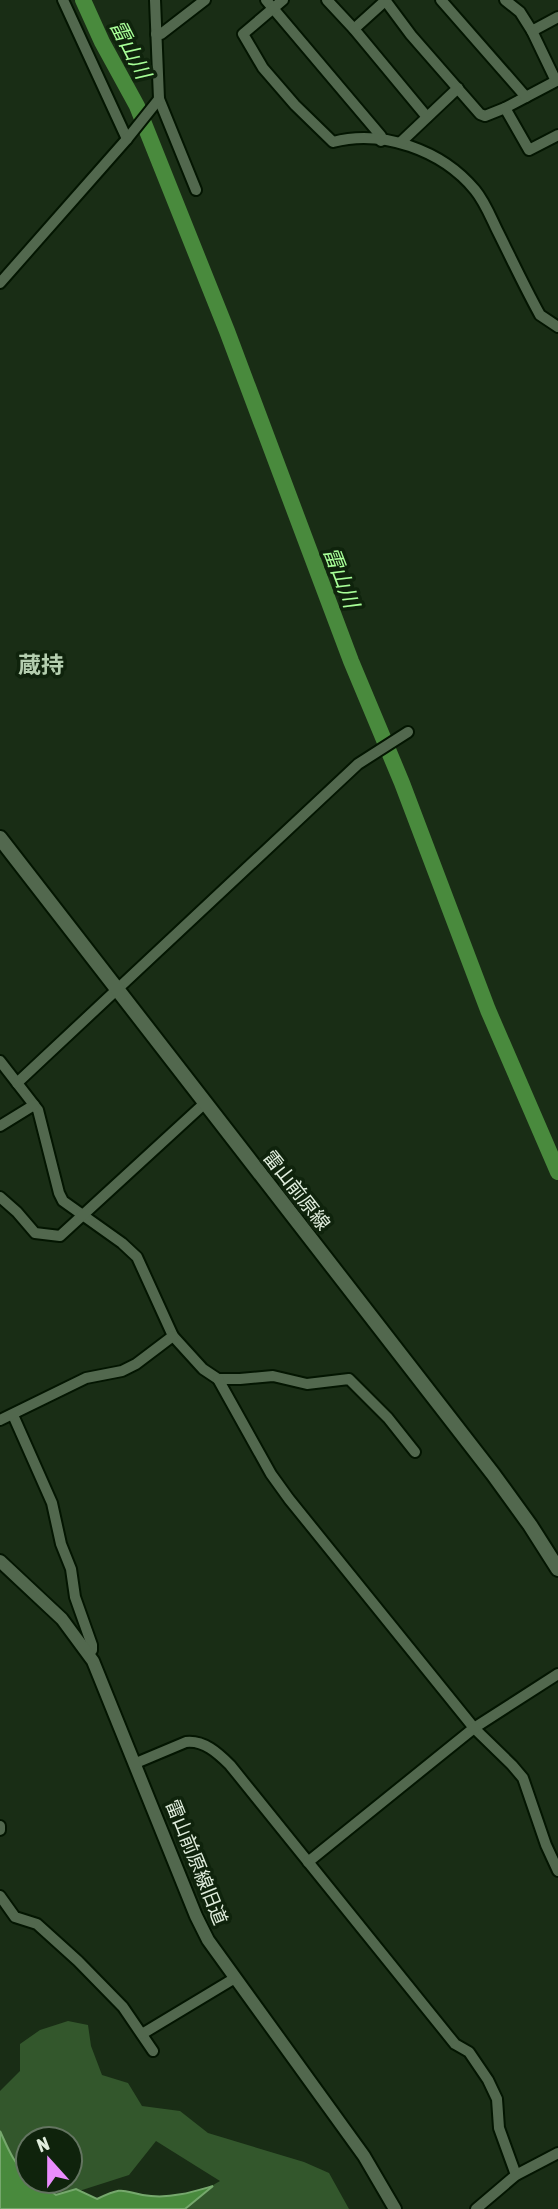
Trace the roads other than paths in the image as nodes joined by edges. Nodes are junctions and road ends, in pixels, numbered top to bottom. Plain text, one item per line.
1 (63, 0) edge
2 (155, 0) edge
3 (205, 0) edge
4 (284, 0) edge
5 (327, 0) edge
6 (385, 0) edge
7 (441, 0) edge
8 (505, 0) edge
9 (270, 4) edge
10 (558, 17) edge
11 (354, 29) junction
12 (532, 31) junction
13 (156, 34) junction
14 (557, 81) edge
15 (458, 88) junction
16 (526, 97) junction
17 (156, 102) junction
18 (505, 108) junction
19 (427, 117) junction
20 (558, 135) edge
21 (128, 136) junction
22 (381, 141) junction
23 (401, 142) junction
24 (197, 190) dead end
25 (0, 283) edge
26 (558, 327) edge
27 (408, 732) dead end
28 (0, 838) edge
29 (117, 989) junction
30 (0, 1061) edge
31 (17, 1083) junction
32 (205, 1103) junction
33 (34, 1105) junction
34 (0, 1126) edge
35 (0, 1197) edge
36 (82, 1216) junction
37 (173, 1336) junction
38 (218, 1379) junction
39 (13, 1415) junction
40 (0, 1420) edge
41 (415, 1452) dead end
42 (1, 1564) edge
43 (558, 1569) edge
44 (87, 1652) junction
45 (558, 1674) edge
46 (474, 1728) junction
47 (136, 1763) junction
48 (308, 1862) junction
49 (558, 1871) edge
50 (0, 1896) edge
51 (235, 1978) junction
52 (142, 2034) junction
53 (153, 2051) dead end
54 (558, 2153) edge
55 (516, 2175) junction
56 (395, 2209) edge
57 (476, 2209) edge

1 - 21 street
2 - 13 street
3 - 13 street
4 - 9 street
5 - 11 street
6 - 11 street
6 - 15 street
7 - 16 street
8 - 12 street
9 - 22 street
9 - 22 street
10 - 12 street
11 - 19 street
12 - 14 street
13 - 17 street
14 - 16 street
15 - 18 street
15 - 19 street
16 - 18 street
17 - 21 street
17 - 24 street
18 - 20 street
19 - 23 street
21 - 25 street
22 - 23 street
23 - 26 street
27 - 29 street
28 - 29 main road, 雷山前原線
29 - 31 street
29 - 32 main road, 雷山前原線
30 - 31 street
31 - 33 street
32 - 36 street
32 - 43 main road, 雷山前原線
33 - 34 street
33 - 36 street
35 - 36 street
36 - 37 street
37 - 38 street
37 - 39 street
38 - 41 street
38 - 46 street
39 - 40 street
39 - 44 street
42 - 44 street, 雷山前原線旧道
44 - 47 street, 雷山前原線旧道
45 - 46 street
46 - 48 street
46 - 49 street
47 - 48 street
47 - 51 street, 雷山前原線旧道
48 - 55 street
50 - 52 street
51 - 52 street
51 - 56 street, 雷山前原線旧道
52 - 53 street
54 - 55 street
55 - 57 street

